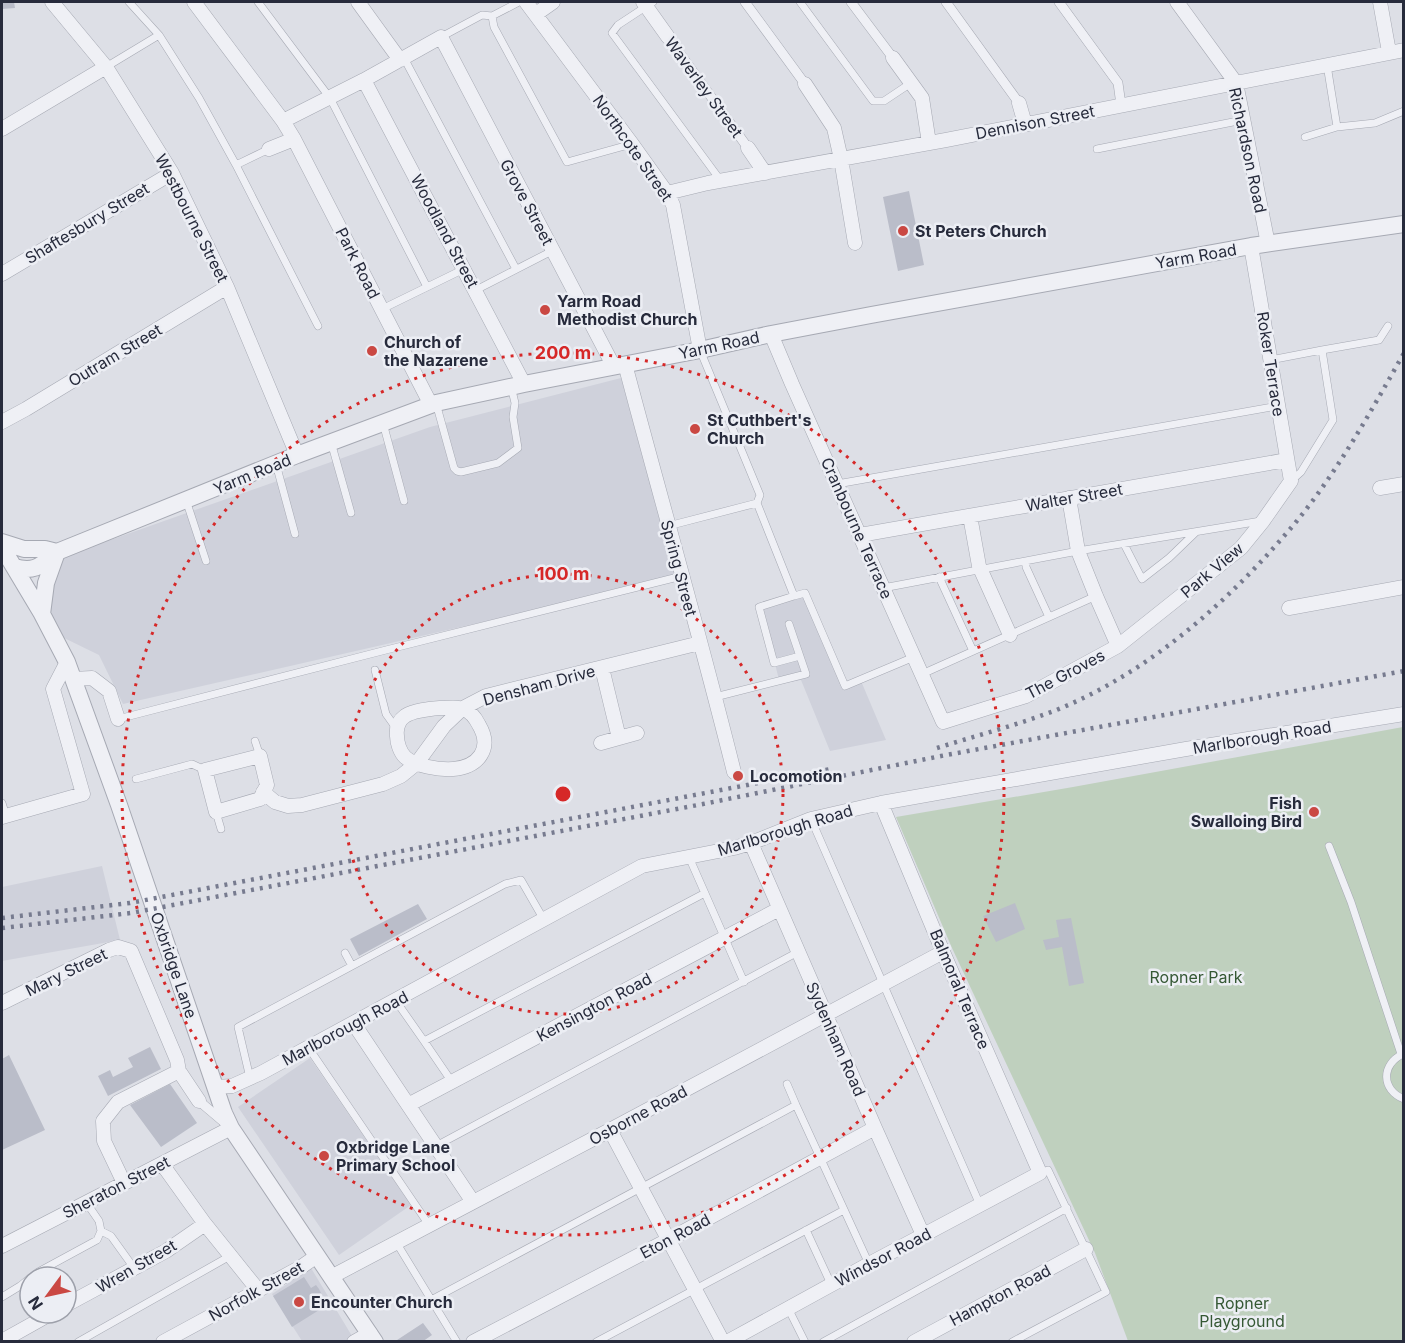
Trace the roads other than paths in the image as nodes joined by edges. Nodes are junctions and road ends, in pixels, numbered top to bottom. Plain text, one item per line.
1 (52, 2) edge
2 (129, 2) edge
3 (194, 2) edge
4 (258, 2) edge
5 (358, 2) edge
6 (519, 2) edge
7 (526, 2) edge
8 (553, 2) edge
9 (746, 2) edge
10 (800, 2) edge
11 (851, 2) edge
12 (946, 2) edge
13 (1059, 2) edge
14 (1177, 2) edge
15 (1380, 2) edge
16 (647, 3) edge
17 (536, 14) junction
18 (492, 16) junction
19 (159, 35) junction
20 (441, 37) junction
21 (668, 37) joint
22 (1396, 51) edge
23 (893, 58) joint
24 (402, 59) junction
25 (1327, 65) junction
26 (106, 67) junction
27 (364, 80) junction
28 (911, 83) junction
29 (1236, 83) junction
30 (806, 84) joint
31 (330, 98) junction
32 (1020, 103) joint
33 (1121, 105) junction
34 (1404, 111) edge
35 (1244, 120) junction
36 (283, 122) junction
37 (1025, 124) junction
38 (1338, 127) junction
39 (2, 129) edge
40 (1305, 137) dead end
41 (294, 139) junction
42 (929, 143) junction
43 (632, 144) junction
44 (748, 148) joint
45 (269, 149) joint
46 (1097, 149) dead end
47 (842, 159) junction
48 (236, 165) junction
49 (172, 173) junction
50 (765, 173) junction
51 (721, 181) junction
52 (667, 193) junction
53 (1404, 224) edge
54 (855, 243) dead end
55 (1268, 244) junction
56 (1251, 246) junction
57 (552, 251) junction
58 (465, 269) junction
59 (516, 270) junction
60 (2, 274) edge
61 (227, 287) junction
62 (427, 287) junction
63 (476, 290) junction
64 (382, 309) junction
65 (318, 326) dead end
66 (1388, 326) dead end
67 (771, 334) junction
68 (700, 350) junction
69 (1322, 350) junction
70 (1270, 360) junction
71 (619, 365) junction
72 (518, 385) junction
73 (433, 404) junction
74 (1278, 406) junction
75 (2, 422) edge
76 (383, 423) junction
77 (331, 442) junction
78 (297, 455) junction
79 (1287, 459) junction
80 (276, 465) junction
81 (1291, 481) junction
82 (837, 484) junction
83 (1404, 484) edge
84 (1380, 488) dead end
85 (1069, 498) junction
86 (186, 500) junction
87 (404, 501) dead end
88 (757, 502) junction
89 (351, 513) dead end
90 (970, 516) junction
91 (1263, 521) junction
92 (668, 526) junction
93 (1196, 532) junction
94 (295, 534) dead end
95 (860, 535) junction
96 (2, 542) edge
97 (1124, 544) junction
98 (2, 547) edge
99 (1078, 551) junction
100 (57, 552) junction
101 (206, 561) dead end
102 (1026, 561) junction
103 (14, 567) junction
104 (980, 569) junction
105 (682, 576) junction
106 (939, 577) junction
107 (1404, 587) edge
108 (883, 588) junction
109 (794, 596) junction
110 (1096, 596) junction
111 (1289, 608) dead end
112 (42, 614) junction
113 (1049, 617) junction
114 (789, 624) dead end
115 (1010, 634) junction
116 (699, 644) junction
117 (1118, 646) junction
118 (973, 651) junction
119 (800, 657) junction
120 (914, 657) junction
121 (67, 662) junction
122 (602, 668) junction
123 (375, 670) dead end
124 (922, 674) junction
125 (73, 679) junction
126 (715, 697) junction
127 (463, 708) junction
128 (1404, 714) edge
129 (118, 718) joint
130 (943, 722) joint
131 (396, 728) junction
132 (637, 733) dead end
133 (619, 738) junction
134 (255, 741) dead end
135 (601, 743) dead end
136 (260, 756) junction
137 (417, 763) junction
138 (205, 770) junction
139 (734, 772) dead end
140 (136, 778) dead end
141 (263, 792) junction
142 (881, 803) junction
143 (3, 812) edge
144 (216, 812) junction
145 (811, 819) junction
146 (221, 829) dead end
147 (751, 843) junction
148 (1329, 846) dead end
149 (689, 857) junction
150 (705, 893) junction
151 (779, 909) junction
152 (544, 920) junction
153 (724, 938) junction
154 (798, 952) junction
155 (943, 952) junction
156 (345, 953) dead end
157 (352, 966) junction
158 (744, 981) junction
159 (883, 984) junction
160 (396, 1001) junction
161 (2, 1003) edge
162 (826, 1015) junction
163 (354, 1024) junction
164 (424, 1041) junction
165 (309, 1047) junction
166 (1402, 1054) edge
167 (179, 1071) junction
168 (250, 1078) junction
169 (452, 1082) junction
170 (787, 1084) dead end
171 (216, 1088) junction
172 (1404, 1099) edge
173 (199, 1101) joint
174 (408, 1105) junction
175 (796, 1105) junction
176 (231, 1128) junction
177 (875, 1128) junction
178 (610, 1130) junction
179 (436, 1146) junction
180 (820, 1157) junction
181 (162, 1164) junction
182 (1040, 1173) junction
183 (124, 1183) junction
184 (641, 1188) junction
185 (86, 1202) junction
186 (473, 1202) junction
187 (980, 1205) junction
188 (1067, 1209) junction
189 (844, 1210) junction
190 (205, 1224) junction
191 (429, 1225) junction
192 (806, 1230) junction
193 (101, 1231) junction
194 (923, 1235) junction
195 (668, 1240) junction
196 (396, 1242) junction
197 (2, 1246) edge
198 (1086, 1249) junction
199 (231, 1256) junction
200 (317, 1256) junction
201 (869, 1264) junction
202 (51, 1265) edge
203 (134, 1268) junction
204 (332, 1276) junction
205 (831, 1284) junction
206 (18, 1287) edge
207 (694, 1289) junction
208 (258, 1290) junction
209 (2, 1297) edge
210 (78, 1298) edge
211 (431, 1300) junction
212 (788, 1308) junction
213 (31, 1325) edge
214 (372, 1337) edge
215 (2, 1341) edge
216 (78, 1341) edge
217 (163, 1341) edge
218 (354, 1341) edge
219 (457, 1341) edge
220 (473, 1341) edge
221 (596, 1341) edge
222 (730, 1341) edge
223 (805, 1341) edge
224 (823, 1341) edge
225 (914, 1341) edge
226 (1012, 1341) edge

1 - 26 street, Westbourne Street
2 - 19 lane
3 - 36 street, Park Road
4 - 31 lane
5 - 24 street
6 - 18 lane
7 - 17 street, Northcote Street
8 - 17 street
9 - 30 street
10 - 28 lane
11 - 23 street
12 - 32 street
13 - 33 street
14 - 29 street, Richardson Road
15 - 22 street
16 - 21 street, Waverley Street
16 - 51 lane
17 - 43 street, Northcote Street
18 - 20 lane
18 - 43 lane
19 - 26 lane
19 - 48 lane
20 - 24 street
20 - 57 street, Grove Street
21 - 44 street, Waverley Street
22 - 25 street, Dennison Street
23 - 28 street
24 - 27 street
24 - 59 lane
25 - 29 street, Dennison Street
25 - 38 lane
26 - 39 street
26 - 49 street, Westbourne Street
27 - 31 street
27 - 58 street, Woodland Street
28 - 42 street
29 - 33 street, Dennison Street
29 - 35 street, Richardson Road
30 - 47 street
31 - 36 street
31 - 62 lane
32 - 37 street
33 - 37 street, Dennison Street
34 - 38 lane
35 - 46 lane
35 - 55 street, Richardson Road
36 - 41 street, Park Road
37 - 42 street, Dennison Street
38 - 40 lane
41 - 45 street
41 - 64 street, Park Road
42 - 47 street, Dennison Street
43 - 52 street, Northcote Street
44 - 50 street, Waverley Street
45 - 48 lane
47 - 50 street, Dennison Street
47 - 54 street
48 - 65 lane
49 - 60 street, Shaftesbury Street
49 - 61 street, Westbourne Street
50 - 51 street, Dennison Street
51 - 52 street, Dennison Street
52 - 68 street, Northcote Street
53 - 55 street, Yarm Road
55 - 56 street, Yarm Road
56 - 67 street, Yarm Road
56 - 70 street, Roker Terrace
57 - 59 lane
57 - 71 street, Grove Street
58 - 62 lane
58 - 63 street, Woodland Street
59 - 63 lane
61 - 75 street, Outram Street
61 - 78 street, Westbourne Street
62 - 64 lane
63 - 72 street, Woodland Street
64 - 73 street, Park Road
66 - 69 lane
67 - 68 street, Yarm Road
67 - 82 street, Cranbourne Terrace
68 - 71 street, Yarm Road
68 - 88 lane
69 - 70 lane
69 - 81 lane
70 - 74 street, Roker Terrace
71 - 72 street, Yarm Road
71 - 92 street, Spring Street
72 - 73 street, Yarm Road
72 - 73 lane
73 - 76 street, Yarm Road
74 - 79 street, Roker Terrace
74 - 82 lane
76 - 77 street, Yarm Road
76 - 87 lane
77 - 78 street, Yarm Road
77 - 89 lane
78 - 80 street, Yarm Road
79 - 81 street, Roker Terrace
79 - 85 street, Walter Street
80 - 86 street, Yarm Road
80 - 94 lane
81 - 91 street, Park View
82 - 95 street, Cranbourne Terrace
83 - 84 street
85 - 90 street, Walter Street
85 - 99 street
86 - 100 street, Yarm Road
86 - 101 lane
88 - 92 lane
88 - 109 lane
90 - 95 street, Walter Street
90 - 104 street
91 - 93 lane
91 - 117 street, Park View
92 - 105 street, Spring Street
93 - 97 lane
93 - 97 lane
95 - 108 street, Cranbourne Terrace
96 - 100 street, Yarm Road
97 - 99 lane
98 - 103 street, Oxbridge Lane
99 - 102 lane
99 - 110 street
100 - 103 street, Yarm Road
100 - 112 street
102 - 104 lane
102 - 113 lane
103 - 112 street, Oxbridge Lane
104 - 106 lane
104 - 115 street
105 - 116 street, Spring Street
105 - 129 lane
106 - 108 lane
106 - 118 lane
107 - 111 street
108 - 120 street, Cranbourne Terrace
109 - 119 lane
109 - 120 lane
110 - 113 lane
110 - 117 street
112 - 121 street, Oxbridge Lane
113 - 115 lane
114 - 119 lane
115 - 118 lane
116 - 122 street, Densham Drive
116 - 126 street, Spring Street
117 - 130 street, The Groves
118 - 124 lane
119 - 126 lane
120 - 124 street, Cranbourne Terrace
121 - 125 street, Oxbridge Lane
121 - 143 street
122 - 127 street, Densham Drive
122 - 133 street, Densham Drive
123 - 131 lane
124 - 130 street, Cranbourne Terrace
125 - 129 street
125 - 171 street, Oxbridge Lane
126 - 139 street, Spring Street
127 - 131 street
127 - 137 street, Densham Drive
127 - 137 street
128 - 142 street, Marlborough Road
131 - 137 street
132 - 133 street
133 - 135 street
134 - 136 lane
136 - 138 street
136 - 141 street
137 - 141 street, Densham Drive
138 - 140 lane
138 - 144 street
141 - 144 street
142 - 145 street, Marlborough Road
142 - 155 street, Balmoral Terrace
144 - 146 lane
145 - 147 street, Marlborough Road
145 - 159 lane
147 - 149 street, Marlborough Road
147 - 151 street, Sydenham Road
148 - 166 lane
149 - 150 lane
149 - 152 street, Marlborough Road
150 - 153 lane
150 - 164 lane
151 - 153 street, Kensington Road
151 - 154 street, Sydenham Road
152 - 157 lane
152 - 160 street, Marlborough Road
153 - 158 lane
153 - 169 street, Kensington Road
154 - 158 lane
154 - 162 street, Sydenham Road
155 - 159 street, Osborne Road
155 - 182 street, Balmoral Terrace
156 - 157 lane
157 - 168 lane
158 - 179 lane
159 - 162 street, Osborne Road
159 - 187 lane
160 - 163 street, Marlborough Road
160 - 164 lane
161 - 167 street, Mary Street
162 - 177 street, Sydenham Road
162 - 178 street, Osborne Road
163 - 165 street, Marlborough Road
163 - 174 street
164 - 169 lane
165 - 168 street, Marlborough Road
165 - 191 lane
166 - 172 lane
167 - 173 street
167 - 183 street
168 - 171 street, Marlborough Road
169 - 174 street, Kensington Road
170 - 175 lane
171 - 176 street, Oxbridge Lane
173 - 176 street
174 - 179 street
175 - 180 lane
175 - 184 lane
176 - 181 street, Sheraton Street
176 - 200 street, Oxbridge Lane
177 - 180 street, Eton Road
177 - 194 street, Sydenham Road
178 - 184 street
178 - 186 street, Osborne Road
179 - 186 street
180 - 189 lane
180 - 195 street, Eton Road
181 - 183 street, Sheraton Street
181 - 190 street
182 - 187 street, Windsor Road
182 - 188 lane
183 - 185 street, Sheraton Street
184 - 195 street
184 - 211 lane
185 - 193 lane
185 - 197 street, Sheraton Street
186 - 191 street, Osborne Road
187 - 194 street, Windsor Road
188 - 198 lane
188 - 224 lane
189 - 192 lane
189 - 201 lane
190 - 199 street
190 - 203 street, Wren Street
191 - 196 street, Osborne Road
192 - 205 lane
192 - 207 lane
193 - 202 lane
193 - 203 lane
194 - 201 street, Windsor Road
195 - 207 street
195 - 220 street, Eton Road
196 - 204 street, Osborne Road
196 - 211 lane
198 - 225 street, Hampton Road
198 - 226 lane
199 - 208 street
199 - 216 lane
200 - 204 street, Oxbridge Lane
200 - 208 street, Norfolk Street
201 - 205 street, Windsor Road
203 - 210 street, Wren Street
204 - 214 street, Oxbridge Lane
205 - 212 street, Windsor Road
206 - 209 lane
207 - 221 lane
207 - 222 street
208 - 217 street, Norfolk Street
211 - 219 lane
212 - 222 street, Windsor Road
212 - 223 lane
213 - 215 street
214 - 218 street

